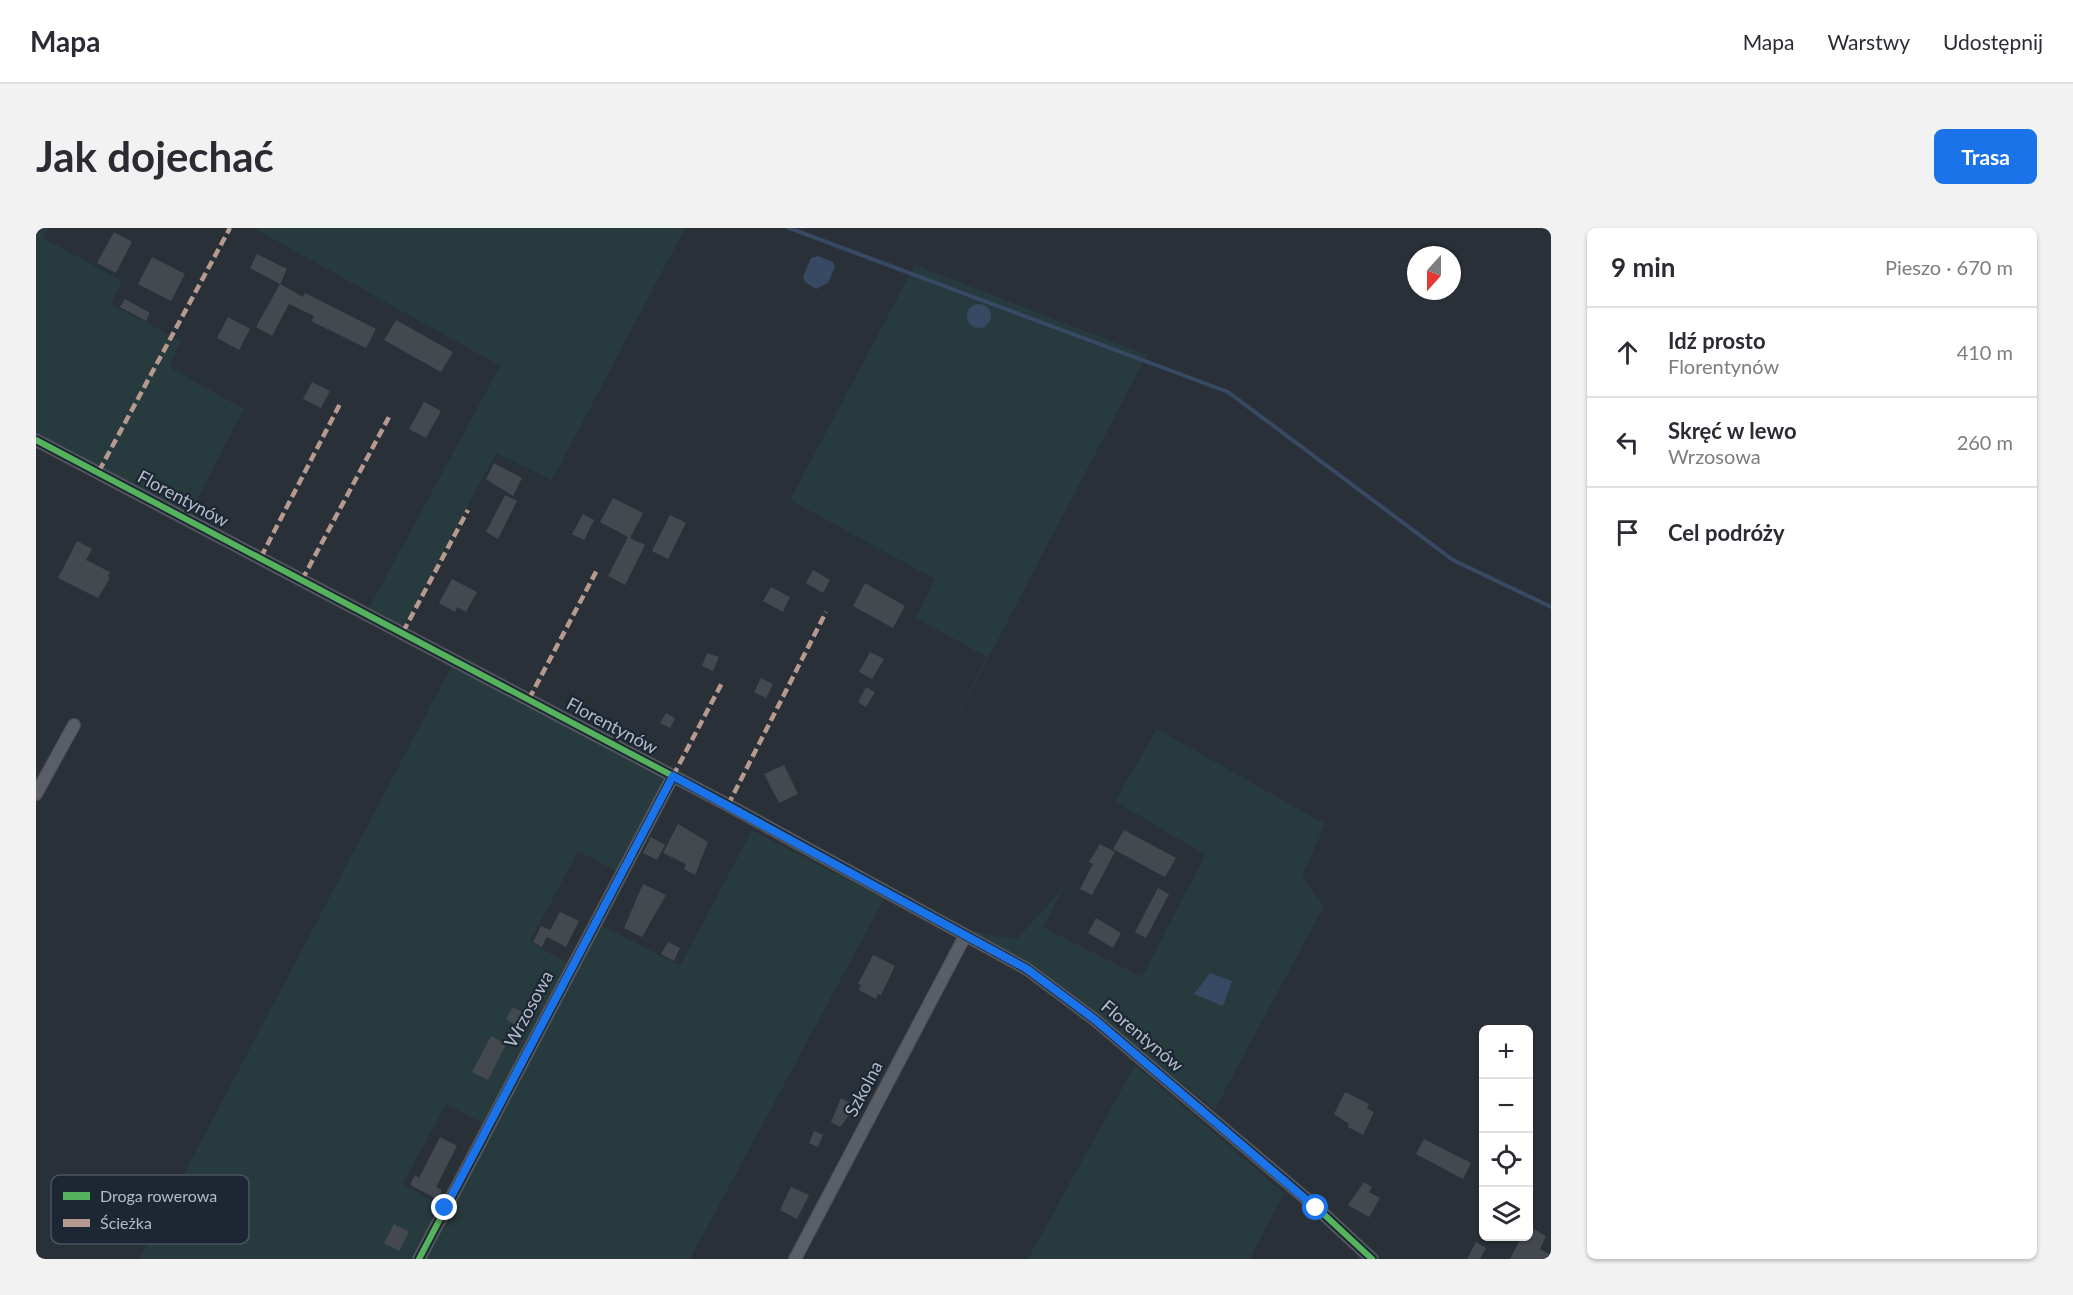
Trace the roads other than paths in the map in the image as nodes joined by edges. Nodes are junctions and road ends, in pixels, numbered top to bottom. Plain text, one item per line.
1 (36, 440) edge
2 (74, 725) dead end
3 (673, 776) junction
4 (36, 794) edge
5 (964, 936) junction
6 (419, 1259) edge
7 (795, 1259) edge
8 (1372, 1259) edge

1 - 3 street, Florentynów
2 - 4 street
3 - 5 street, Florentynów
3 - 6 street, Wrzosowa
5 - 7 street, Szkolna
5 - 8 street, Florentynów

